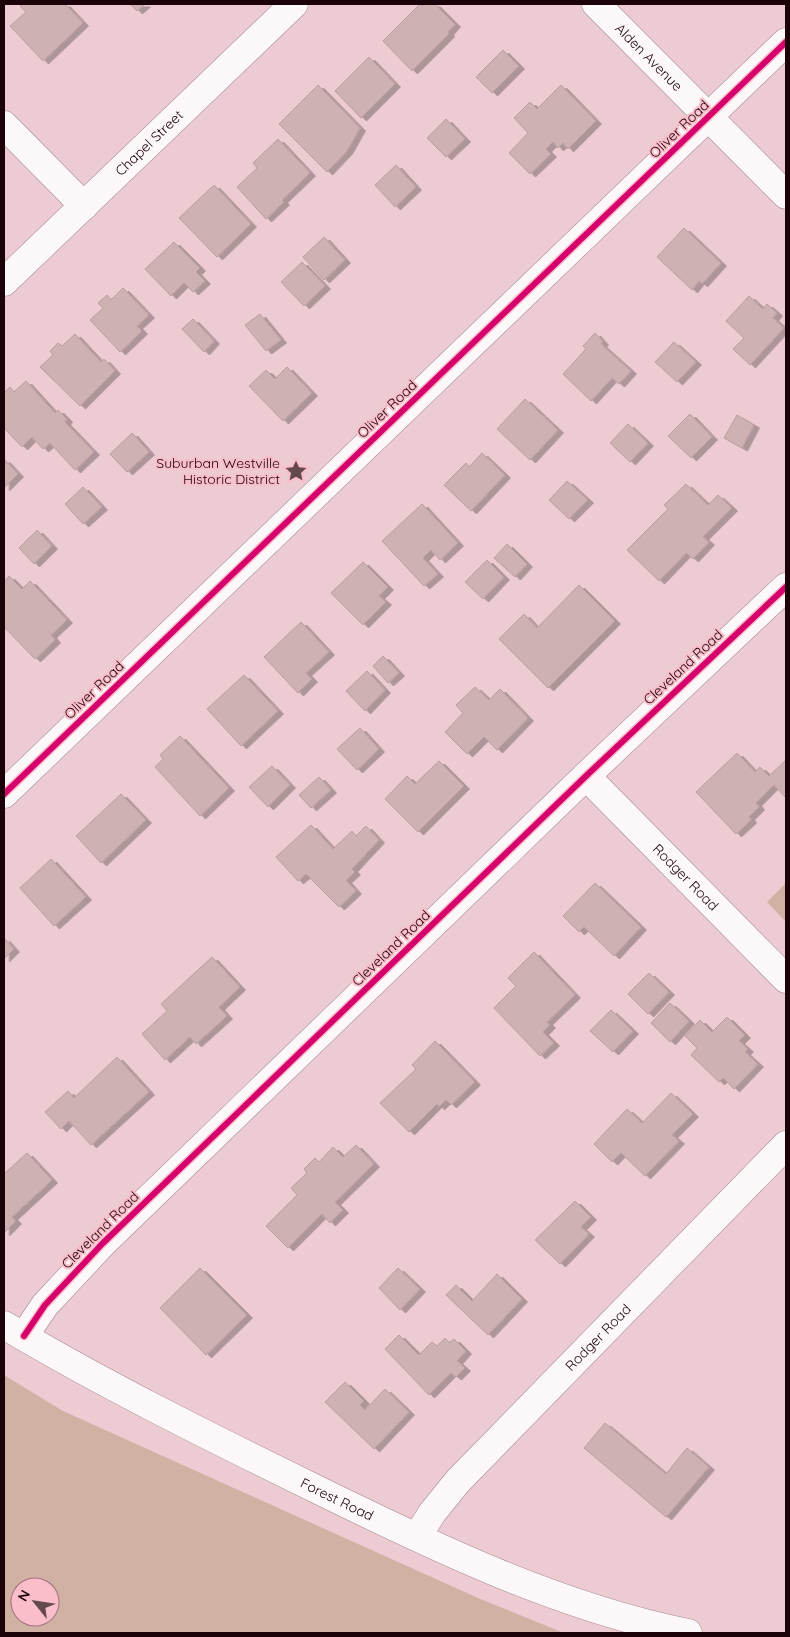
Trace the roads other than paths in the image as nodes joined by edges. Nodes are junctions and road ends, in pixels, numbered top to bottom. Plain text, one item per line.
1 (294, 4) edge
2 (596, 4) edge
3 (786, 42) edge
4 (709, 116) junction
5 (4, 125) edge
6 (786, 195) edge
7 (84, 206) junction
8 (4, 282) edge
9 (786, 587) edge
10 (586, 776) junction
11 (4, 794) edge
12 (786, 980) edge
13 (786, 1146) edge
14 (14, 1330) edge
15 (417, 1537) junction
16 (688, 1633) edge

1 - 7 street, Chapel Street
2 - 4 street, Alden Avenue
3 - 4 street, Oliver Road
4 - 6 street, Alden Avenue
4 - 11 street, Oliver Road
5 - 7 street
7 - 8 street, Chapel Street
9 - 10 street, Cleveland Road
10 - 12 street, Rodger Road
10 - 14 street, Cleveland Road
13 - 15 street, Rodger Road
14 - 15 street, Forest Road
15 - 16 street, Forest Road

